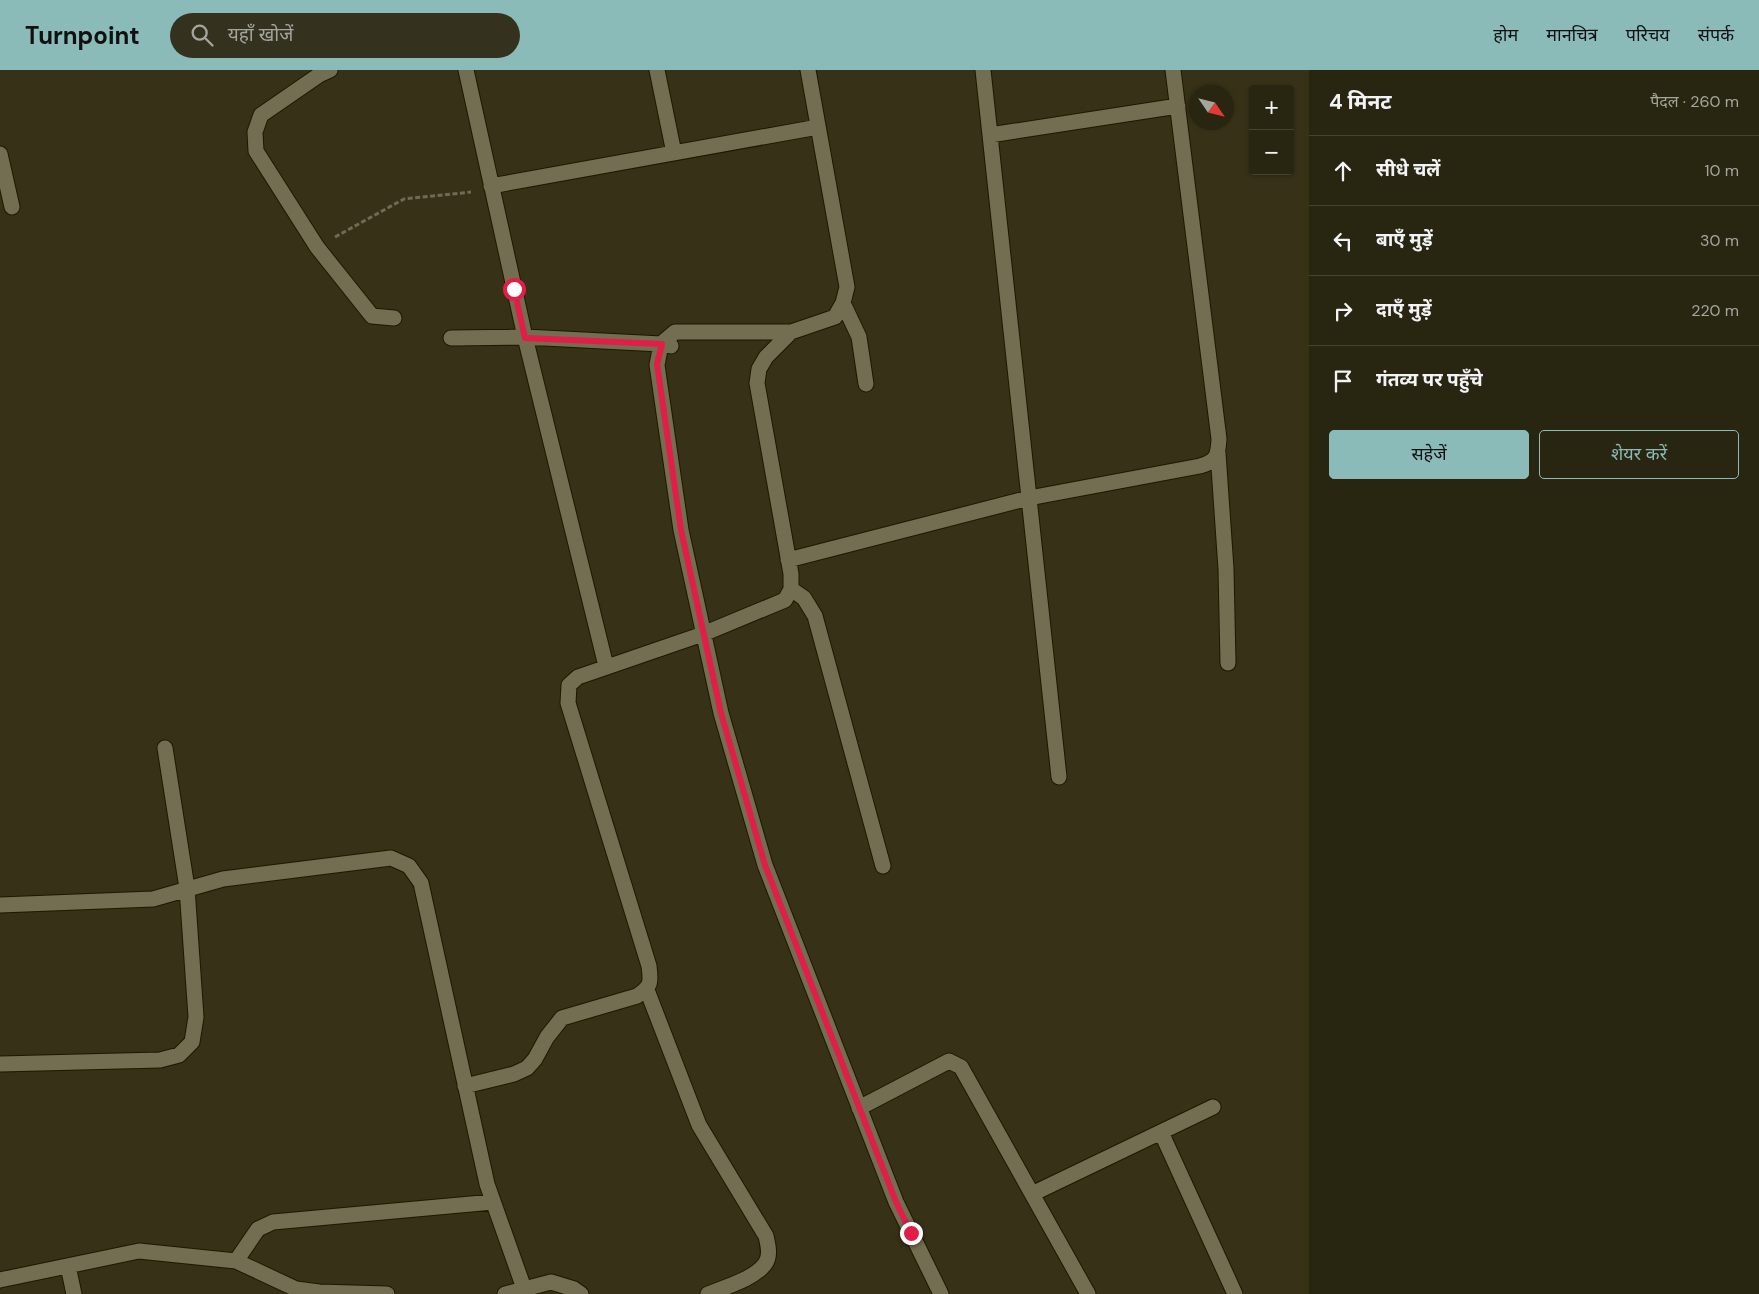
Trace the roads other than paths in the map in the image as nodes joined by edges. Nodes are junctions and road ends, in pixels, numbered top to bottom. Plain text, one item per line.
1 (330, 70) edge
2 (466, 70) edge
3 (657, 70) edge
4 (808, 70) edge
5 (982, 70) edge
6 (1173, 70) edge
7 (1178, 106) junction
8 (818, 127) junction
9 (990, 135) junction
10 (674, 153) junction
11 (0, 154) edge
12 (492, 188) junction
13 (12, 207) dead end
14 (843, 303) junction
15 (394, 318) dead end
16 (791, 332) junction
17 (451, 338) dead end
18 (525, 338) junction
19 (668, 345) junction
20 (866, 384) dead end
21 (1218, 453) junction
22 (1029, 498) junction
23 (788, 560) junction
24 (790, 589) junction
25 (703, 634) junction
26 (1228, 663) dead end
27 (606, 666) junction
28 (164, 748) dead end
29 (1059, 778) dead end
30 (883, 866) dead end
31 (187, 888) junction
32 (0, 905) edge
33 (647, 990) junction
34 (0, 1064) edge
35 (465, 1086) junction
36 (1213, 1107) dead end
37 (859, 1108) junction
38 (1161, 1132) junction
39 (1032, 1194) junction
40 (493, 1202) junction
41 (236, 1260) junction
42 (68, 1266) junction
43 (0, 1280) edge
44 (525, 1292) edge
45 (74, 1294) edge
46 (387, 1294) edge
47 (505, 1294) edge
48 (581, 1294) edge
49 (708, 1294) edge
50 (941, 1294) edge
51 (1088, 1294) edge
52 (1235, 1294) edge

1 - 15 street
2 - 12 street
3 - 10 street
4 - 8 street
5 - 9 street
6 - 7 street
7 - 9 street
7 - 21 street
8 - 10 street
8 - 14 street
9 - 22 street
10 - 12 street
11 - 13 street
12 - 18 street
14 - 16 street
14 - 20 street
16 - 19 street
16 - 23 street
17 - 18 street
18 - 19 street
18 - 27 street
19 - 25 street
21 - 22 street
21 - 26 street
22 - 23 street
22 - 29 street
23 - 24 street
24 - 25 street
24 - 30 street
25 - 27 street
25 - 37 street
27 - 33 street
28 - 31 street
31 - 32 street
31 - 34 street
31 - 35 street
33 - 35 street
33 - 49 street
35 - 40 street
36 - 38 street
37 - 39 street
37 - 50 street
38 - 39 street
38 - 52 street
39 - 51 street
40 - 41 street
40 - 44 street
41 - 42 street
41 - 46 street
42 - 43 street
42 - 45 street
44 - 47 street
44 - 48 street

